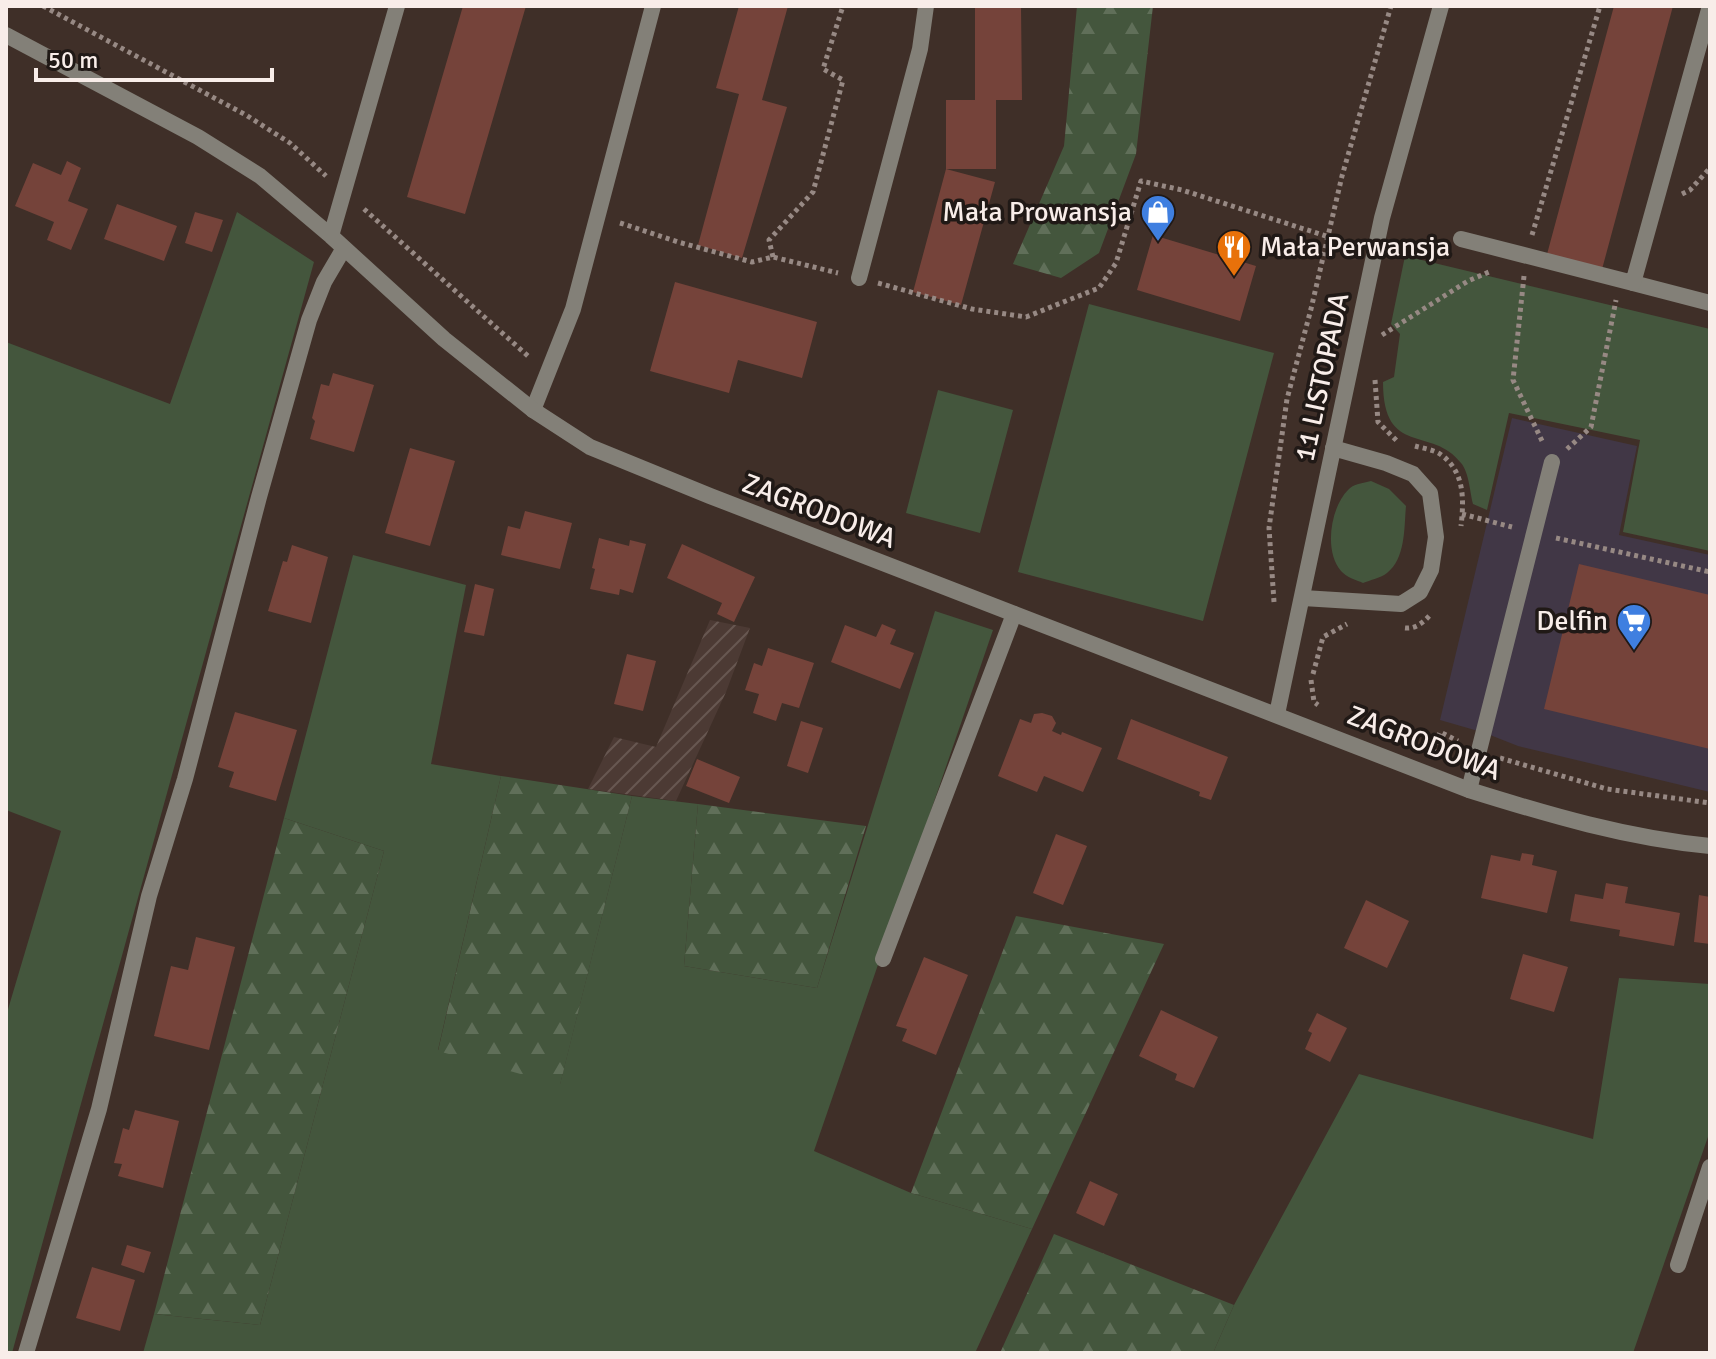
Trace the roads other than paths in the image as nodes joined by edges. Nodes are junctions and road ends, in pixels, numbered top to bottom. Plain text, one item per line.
1 (397, 6) edge
2 (653, 6) edge
3 (926, 6) edge
4 (1441, 6) edge
5 (1710, 6) edge
6 (6, 35) edge
7 (331, 236) junction
8 (1461, 239) dead end
9 (344, 248) junction
10 (859, 278) road end
11 (1633, 283) junction
12 (1710, 303) edge
13 (533, 410) junction
14 (1333, 448) junction
15 (1552, 462) road end
16 (1303, 598) junction
17 (1014, 614) junction
18 (1277, 714) junction
19 (1469, 790) junction
20 (1710, 846) edge
21 (883, 959) dead end
22 (1710, 1167) edge
23 (1678, 1265) dead end
24 (26, 1353) edge

1 - 7 street
2 - 13 street
3 - 10 street
4 - 14 street, 11 LISTOPADA
5 - 11 street
6 - 7 street, ZAGRODOWA
7 - 9 street, ZAGRODOWA
8 - 11 street
9 - 13 street, ZAGRODOWA
9 - 24 street
11 - 12 street
13 - 17 street, ZAGRODOWA
14 - 16 street, 11 LISTOPADA
14 - 16 street
15 - 19 street
16 - 18 street, 11 LISTOPADA
17 - 18 street, ZAGRODOWA
17 - 21 street
18 - 19 street, ZAGRODOWA
19 - 20 street, ZAGRODOWA
22 - 23 street

